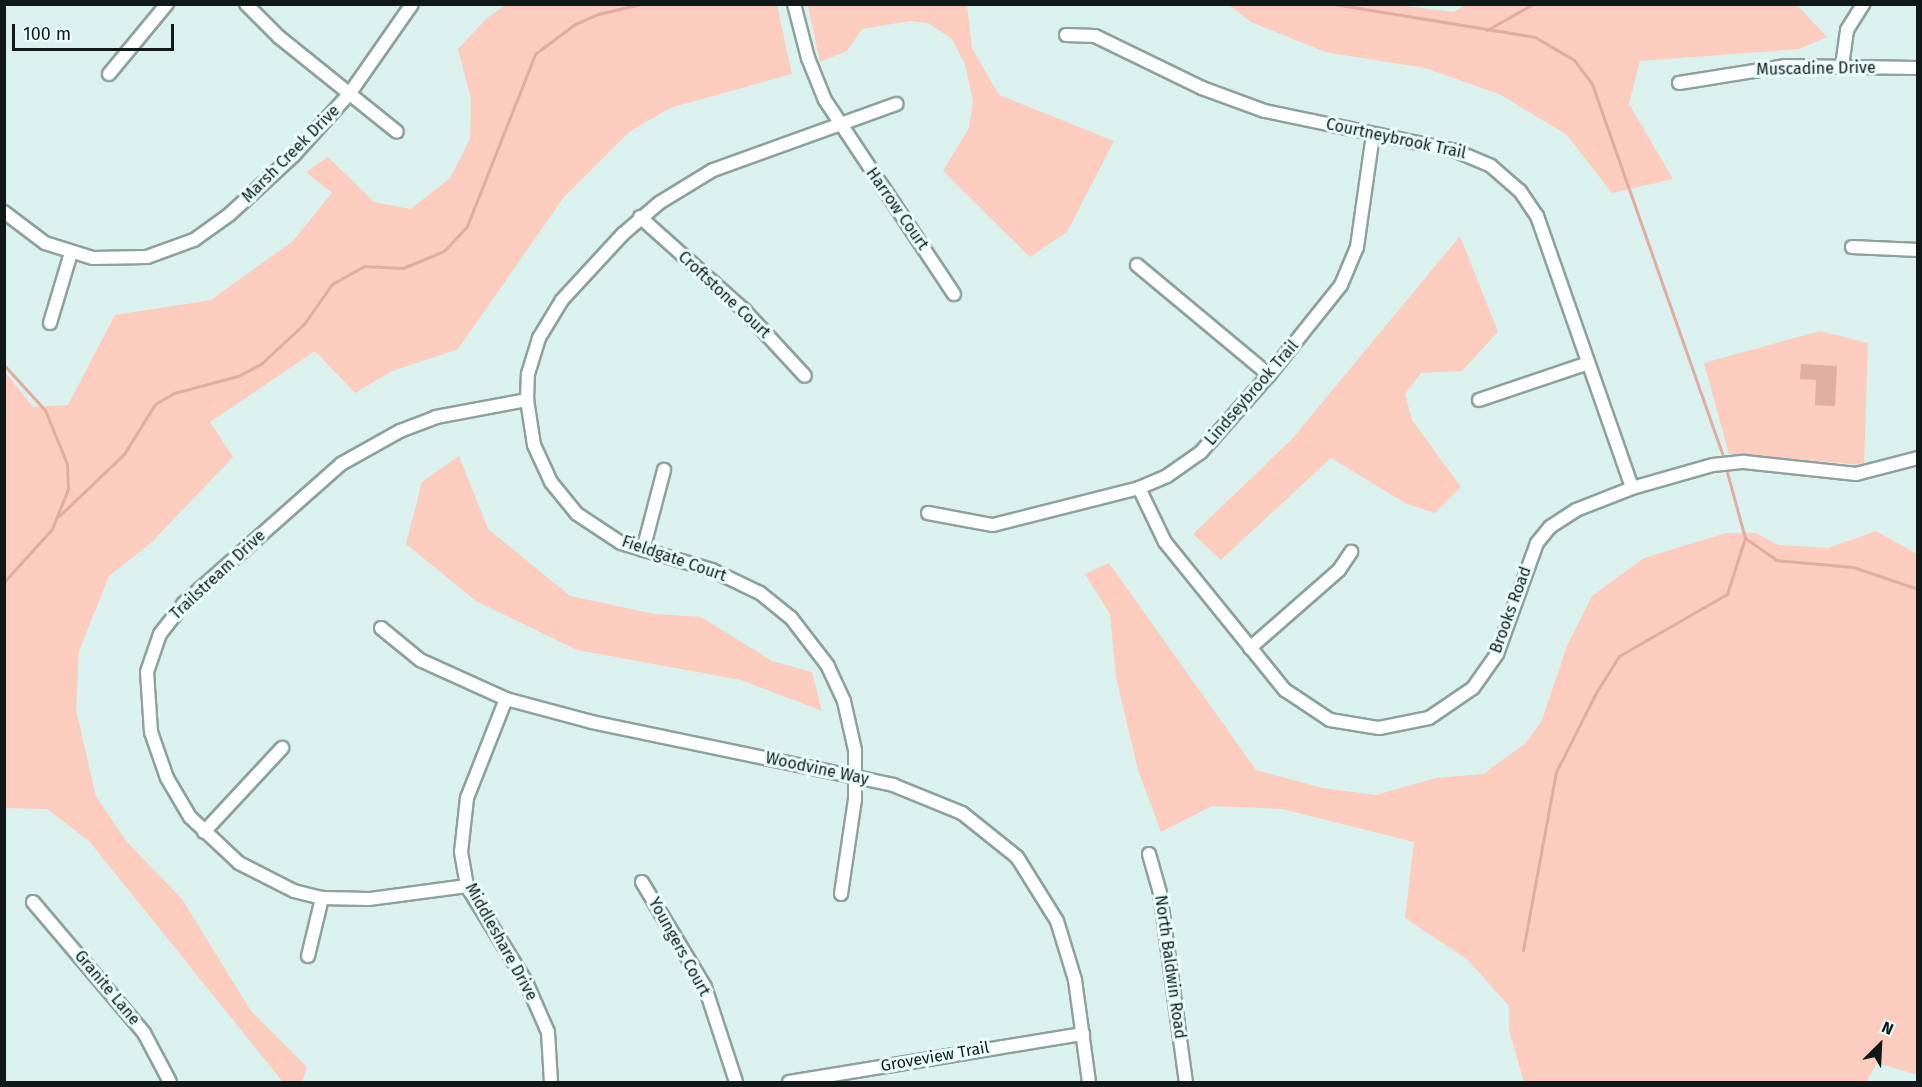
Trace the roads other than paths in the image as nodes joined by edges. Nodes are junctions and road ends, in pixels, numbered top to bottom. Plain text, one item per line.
1 (167, 4) edge
2 (246, 4) edge
3 (412, 4) edge
4 (794, 4) edge
5 (1863, 4) edge
6 (1066, 35) dead end
7 (1842, 66) junction
8 (1917, 68) edge
9 (110, 74) dead end
10 (1679, 83) dead end
11 (350, 93) junction
12 (896, 104) dead end
13 (840, 124) junction
14 (398, 132) dead end
15 (1373, 134) junction
16 (4, 212) edge
17 (640, 217) junction
18 (1851, 247) dead end
19 (1917, 250) edge
20 (71, 253) junction
21 (1137, 265) dead end
22 (954, 294) dead end
23 (50, 323) dead end
24 (1588, 363) junction
25 (1269, 375) junction
26 (806, 376) dead end
27 (527, 400) junction
28 (1479, 400) dead end
29 (1917, 458) edge
30 (664, 470) dead end
31 (1139, 488) junction
32 (1632, 488) junction
33 (928, 513) dead end
34 (643, 550) junction
35 (1351, 552) dead end
36 (381, 628) dead end
37 (1250, 648) junction
38 (506, 699) junction
39 (282, 748) dead end
40 (855, 777) junction
41 (204, 832) junction
42 (1149, 854) dead end
43 (642, 882) dead end
44 (467, 886) junction
45 (841, 894) dead end
46 (322, 898) junction
47 (33, 902) dead end
48 (308, 956) dead end
49 (1083, 1034) junction
50 (170, 1083) edge
51 (551, 1083) edge
52 (736, 1083) edge
53 (789, 1083) edge
54 (1089, 1083) edge
55 (1185, 1083) edge

1 - 9 street
2 - 11 street, Marsh Creek Drive
3 - 11 street, Marsh Creek Drive
4 - 13 street, Harrow Court
5 - 7 street
6 - 15 street, Courtneybrook Trail
7 - 8 street, Muscadine Drive
7 - 10 street, Muscadine Drive
11 - 14 street
11 - 20 street, Marsh Creek Drive
12 - 13 street, Fieldgate Court
13 - 17 street, Fieldgate Court
13 - 22 street, Harrow Court
15 - 24 street, Courtneybrook Trail
15 - 25 street, Lindseybrook Trail
16 - 20 street, Marsh Creek Drive
17 - 26 street, Croftstone Court
17 - 27 street, Fieldgate Court
18 - 19 street
20 - 23 street
21 - 25 street
24 - 28 street
24 - 32 street, Courtneybrook Trail
25 - 31 street, Lindseybrook Trail
27 - 34 street, Fieldgate Court
27 - 41 street, Trailstream Drive
29 - 32 street, Brooks Road
30 - 34 street
31 - 33 street, Lindseybrook Trail
31 - 37 street, Brooks Road
32 - 37 street, Brooks Road
34 - 40 street, Fieldgate Court
35 - 37 street
36 - 38 street, Woodvine Way
38 - 40 street, Woodvine Way
38 - 44 street, Middleshare Drive
39 - 41 street
40 - 45 street, Fieldgate Court
40 - 49 street, Woodvine Way
41 - 46 street, Trailstream Drive
42 - 55 street, North Baldwin Road
43 - 52 street, Youngers Court
44 - 46 street, Trailstream Drive
44 - 51 street, Middleshare Drive
46 - 48 street
47 - 50 street, Granite Lane
49 - 53 street, Groveview Trail
49 - 54 street, Woodvine Way

